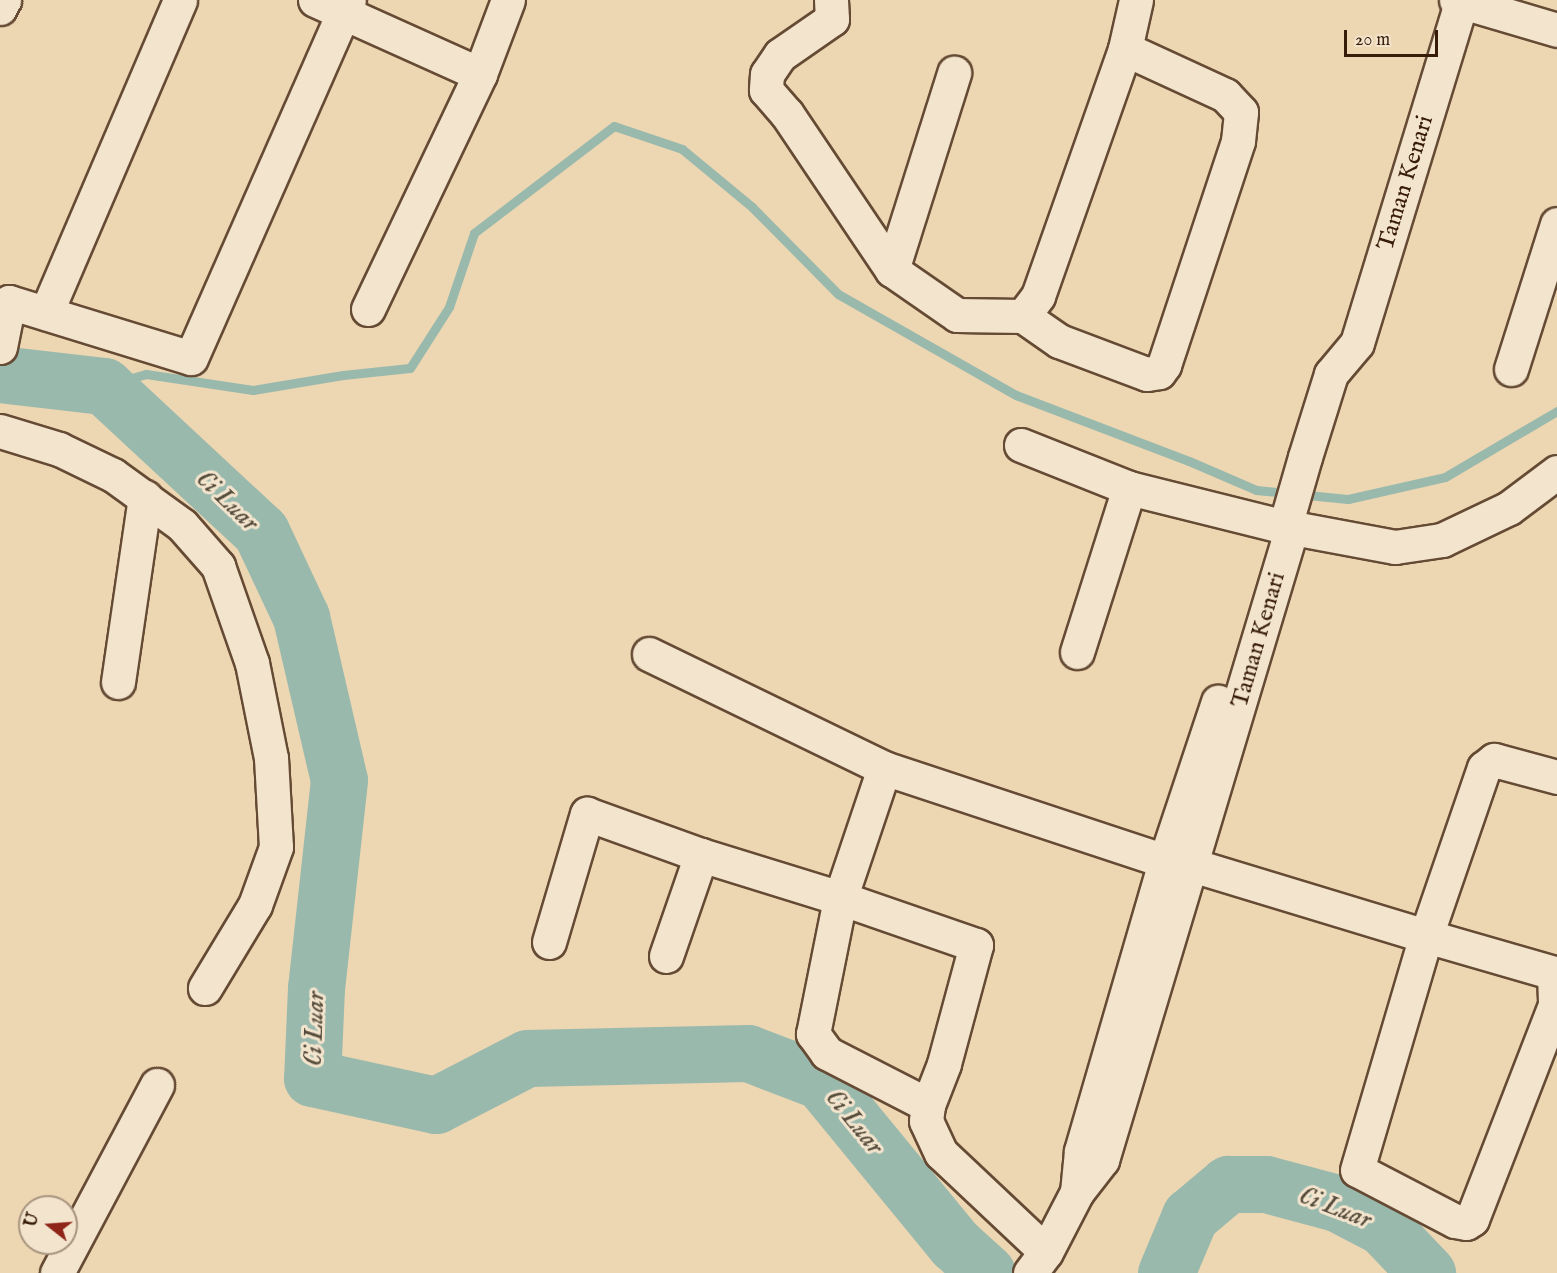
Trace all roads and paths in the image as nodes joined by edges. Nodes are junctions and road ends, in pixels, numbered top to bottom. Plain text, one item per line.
1 (4, 0) edge
2 (180, 0) edge
3 (508, 0) edge
4 (831, 0) edge
5 (1136, 0) edge
6 (1457, 0) edge
7 (335, 4) edge
8 (0, 8) edge
9 (1557, 30) edge
10 (1125, 49) junction
11 (954, 73) dead end
12 (480, 74) junction
13 (1557, 224) edge
14 (892, 270) junction
15 (369, 309) dead end
16 (46, 313) junction
17 (1023, 316) junction
18 (3, 320) edge
19 (1511, 369) dead end
20 (0, 431) edge
21 (1021, 445) dead end
22 (1557, 472) edge
23 (1129, 488) junction
24 (145, 497) junction
25 (1286, 520) junction
26 (1077, 651) dead end
27 (650, 654) dead end
28 (118, 682) dead end
29 (884, 768) junction
30 (1557, 777) edge
31 (701, 855) junction
32 (1179, 863) junction
33 (840, 898) junction
34 (1426, 936) junction
35 (549, 942) dead end
36 (666, 956) dead end
37 (205, 988) dead end
38 (157, 1085) dead end
39 (928, 1105) junction
40 (1038, 1262) edge
41 (57, 1273) edge

1 - 8 street
2 - 16 street
3 - 12 street
4 - 14 street
5 - 10 street
6 - 9 street
6 - 25 street, Taman Kenari
7 - 12 street
7 - 16 street
10 - 17 street
10 - 17 street
11 - 14 street
12 - 15 street
13 - 19 street
14 - 17 street
16 - 18 street
20 - 24 street
21 - 23 street
22 - 25 street
23 - 25 street
23 - 26 street
24 - 28 street
24 - 37 street
25 - 32 street, Taman Kenari
27 - 29 street
29 - 32 street
29 - 33 street
30 - 34 street
31 - 33 street
31 - 35 street
31 - 36 street
32 - 34 street
32 - 40 street, Taman Kenari
33 - 39 street
33 - 39 street
34 - 34 street
38 - 41 street
39 - 40 street

